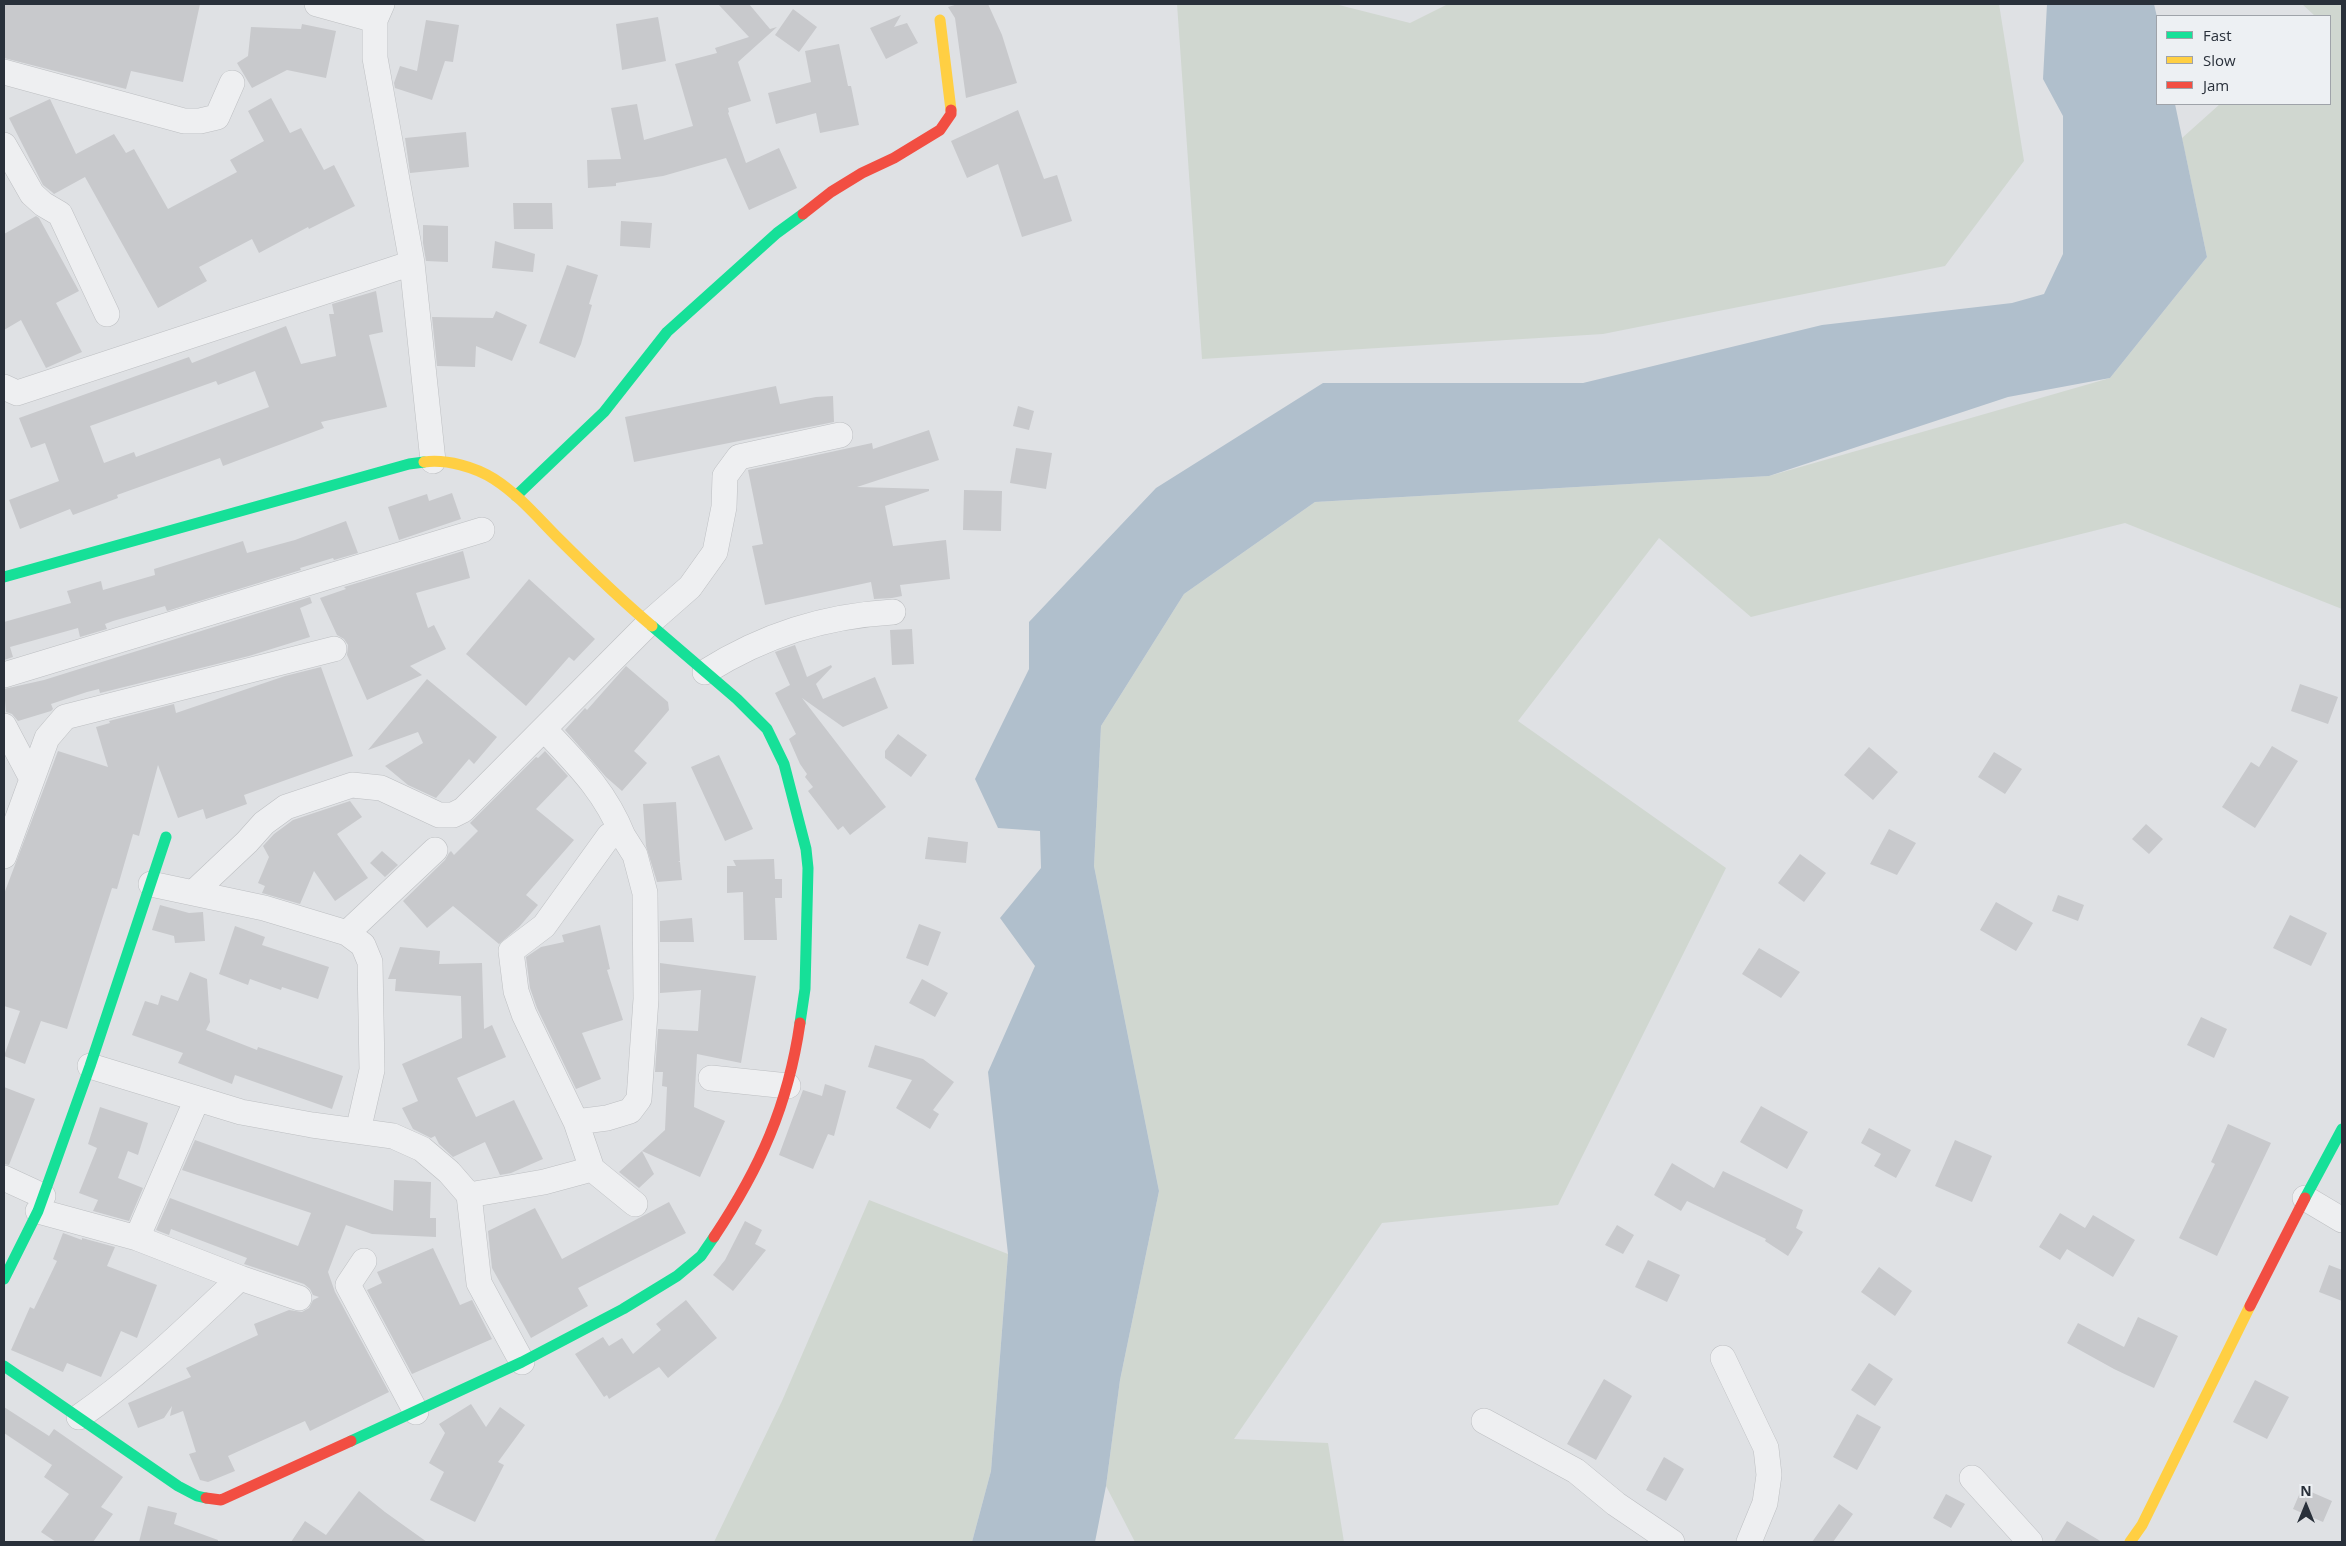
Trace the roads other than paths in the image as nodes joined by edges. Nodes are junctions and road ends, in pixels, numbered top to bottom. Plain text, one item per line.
1 (317, 4) edge
2 (379, 12) edge
3 (940, 20) dead end
4 (4, 72) edge
5 (232, 83) dead end
6 (4, 145) edge
7 (412, 263) junction
8 (107, 314) dead end
9 (4, 387) edge
10 (840, 435) dead end
11 (433, 461) junction
12 (516, 496) junction
13 (482, 530) dead end
14 (4, 577) edge
15 (893, 612) dead end
16 (649, 623) junction
17 (334, 649) dead end
18 (705, 672) junction
19 (4, 675) edge
20 (4, 726) edge
21 (544, 729) junction
22 (32, 779) junction
23 (623, 836) junction
24 (166, 837) dead end
25 (435, 850) dead end
26 (4, 856) edge
27 (151, 884) junction
28 (194, 892) junction
29 (347, 933) junction
30 (90, 1066) junction
31 (711, 1078) dead end
32 (788, 1086) junction
33 (197, 1099) junction
34 (576, 1122) junction
35 (2342, 1129) edge
36 (358, 1131) junction
37 (592, 1169) junction
38 (4, 1178) edge
39 (469, 1195) junction
40 (2305, 1198) junction
41 (41, 1204) junction
42 (635, 1204) dead end
43 (2342, 1220) edge
44 (137, 1238) junction
45 (364, 1261) dead end
46 (240, 1278) junction
47 (4, 1279) edge
48 (299, 1298) dead end
49 (1723, 1358) dead end
50 (522, 1362) junction
51 (4, 1366) edge
52 (416, 1412) junction
53 (79, 1417) junction
54 (1484, 1421) dead end
55 (1972, 1478) dead end
56 (1672, 1542) edge
57 (1749, 1542) edge
58 (2030, 1542) edge
59 (2130, 1542) edge

1 - 2 street
2 - 7 street
3 - 12 street
4 - 5 street
6 - 8 street
7 - 9 street
7 - 11 street
10 - 16 street
11 - 12 street
11 - 14 street
12 - 16 street
13 - 19 street
15 - 18 street
16 - 18 street
16 - 21 street
17 - 22 street
18 - 32 street
20 - 22 street
21 - 23 street
21 - 28 street
22 - 26 street
23 - 34 street
23 - 34 street
24 - 27 street
25 - 29 street
27 - 28 street
27 - 30 street
28 - 29 street
29 - 36 street
30 - 33 street
30 - 41 street
31 - 32 street
32 - 50 street
33 - 36 street
33 - 44 street
34 - 37 street
35 - 40 street
36 - 39 street
37 - 39 street
37 - 42 street
38 - 41 street
39 - 50 street
40 - 43 street
40 - 59 street
41 - 44 street
41 - 47 street
44 - 46 street
45 - 52 street
46 - 48 street
46 - 53 street
49 - 57 street
50 - 52 street
51 - 53 street
52 - 53 street
54 - 56 street
55 - 58 street

